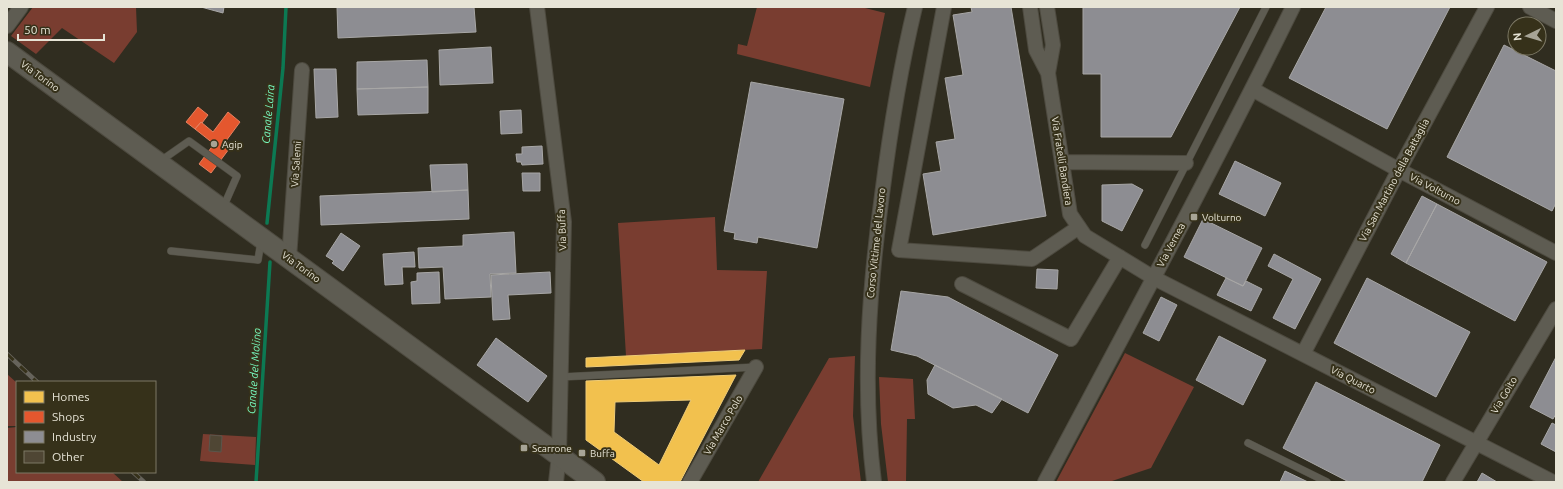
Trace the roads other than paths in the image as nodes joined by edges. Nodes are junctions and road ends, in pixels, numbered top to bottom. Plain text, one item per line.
1 (21, 7) edge
2 (537, 7) edge
3 (915, 7) edge
4 (944, 7) edge
5 (1030, 7) edge
6 (1047, 7) edge
7 (1266, 7) edge
8 (1293, 7) edge
9 (1487, 7) edge
10 (1530, 7) edge
11 (1556, 21) edge
12 (7, 26) edge
13 (7, 52) edge
14 (302, 70) dead end
15 (1048, 73) junction
16 (1252, 89) junction
17 (1062, 162) junction
18 (159, 163) junction
19 (1186, 163) junction
20 (1399, 170) junction
21 (221, 208) junction
22 (1079, 227) junction
23 (262, 238) junction
24 (1145, 245) dead end
25 (171, 251) dead end
26 (1556, 253) edge
27 (1120, 257) junction
28 (289, 259) junction
29 (1154, 278) junction
30 (962, 284) dead end
31 (1556, 309) edge
32 (1303, 354) junction
33 (756, 367) joint
34 (561, 377) junction
35 (1248, 443) dead end
36 (1476, 443) junction
37 (559, 455) junction
38 (556, 482) edge
39 (595, 482) edge
40 (690, 482) edge
41 (874, 482) edge
42 (1045, 482) edge
43 (1327, 482) edge
44 (1453, 482) edge
45 (1553, 482) edge

1 - 12 street
2 - 34 street, Via Buffa
3 - 41 street, Corso Vittime del Lavoro
4 - 22 street
5 - 15 street, Via Fratelli Bandiera
6 - 15 street, Via Fratelli Bandiera
7 - 19 lane
8 - 16 street, Via Vernea
9 - 20 street, Via San Martino della Battaglia
10 - 11 street
13 - 18 main road, Via Torino
14 - 28 street, Via Salemi
15 - 17 street, Via Fratelli Bandiera
16 - 20 street, Via Volturno
16 - 29 street, Via Vernea
17 - 19 street
17 - 22 street, Via Fratelli Bandiera
18 - 21 main road, Via Torino
18 - 21 lane
19 - 24 lane
20 - 26 street, Via Volturno
20 - 32 street, Via San Martino della Battaglia
21 - 23 main road, Via Torino
22 - 27 street, Via Fratelli Bandiera
23 - 25 lane
23 - 28 main road, Via Torino
27 - 29 street, Via Fratelli Bandiera
27 - 30 street
28 - 37 main road, Via Torino
29 - 32 street, Via Quarto
29 - 42 street, Via Vernea
31 - 36 street, Via Goito
32 - 36 street, Via Quarto
33 - 34 lane
33 - 40 street, Via Marco Polo
34 - 37 street, Via Buffa
35 - 43 lane
36 - 44 street, Via Goito
36 - 45 street, Via Quarto
37 - 38 street, Via Buffa
37 - 39 main road, Via Torino

